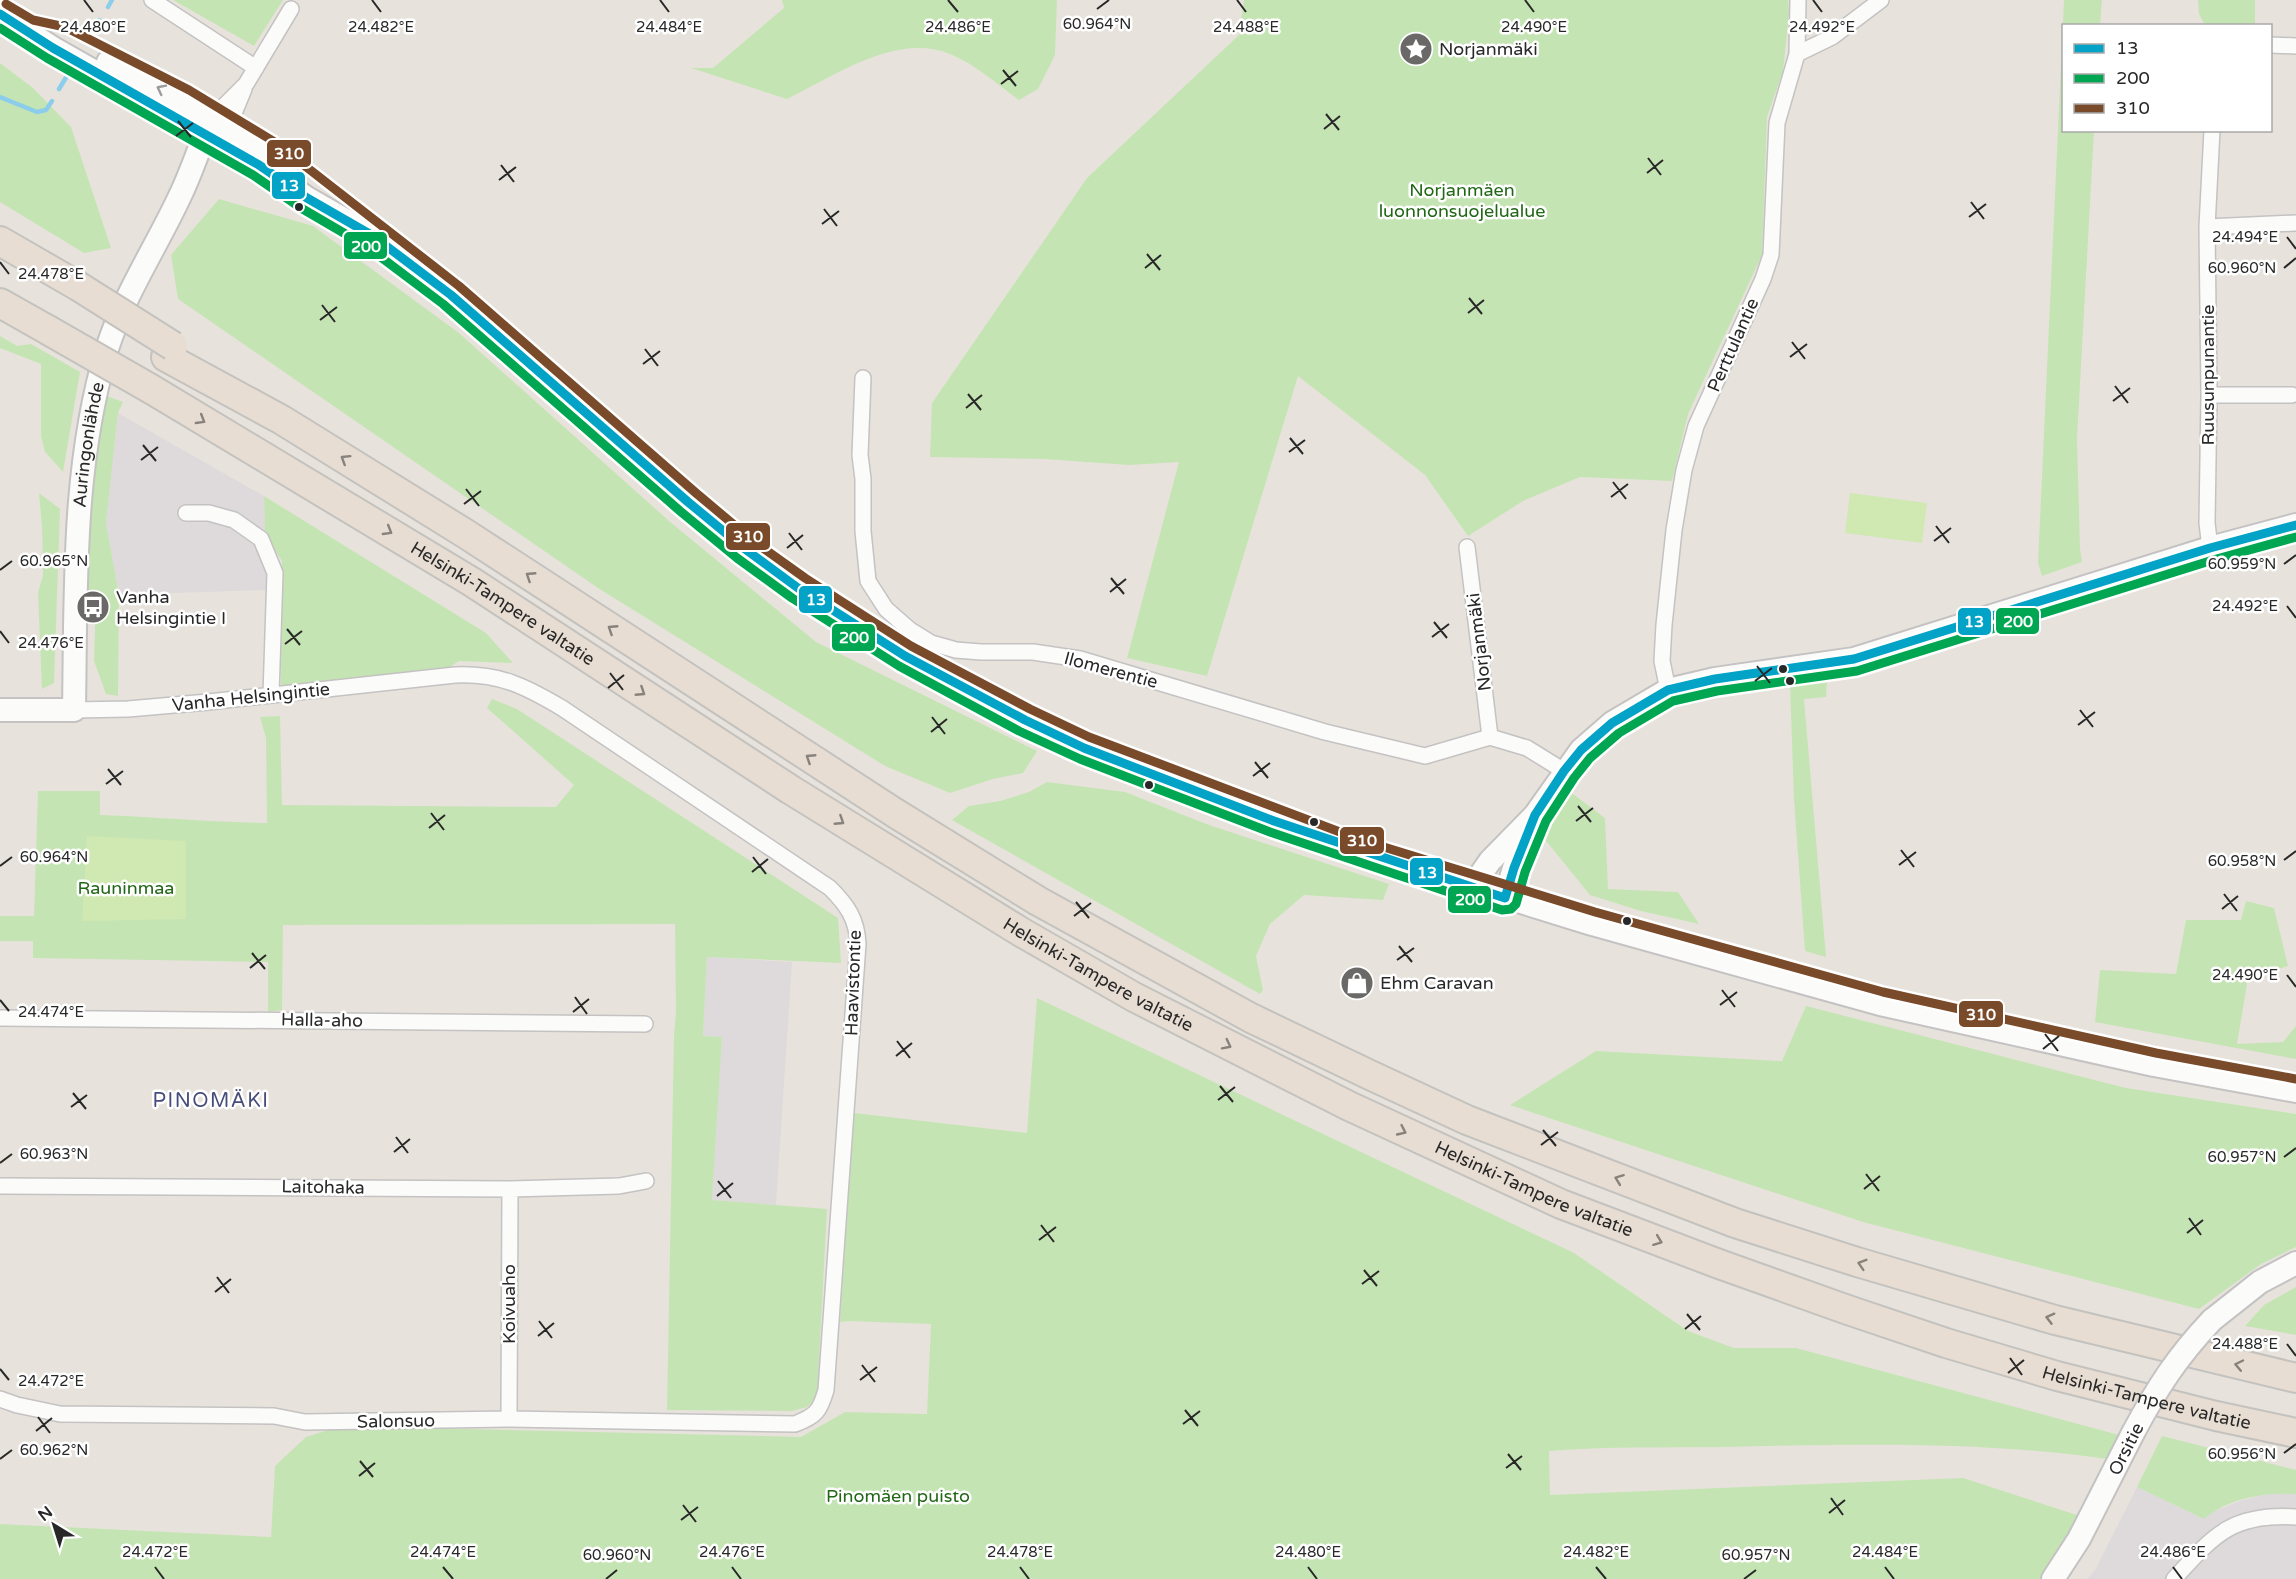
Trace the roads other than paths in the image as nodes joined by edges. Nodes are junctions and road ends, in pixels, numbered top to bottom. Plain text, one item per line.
1 (152, 0) edge
2 (1798, 0) edge
3 (1881, 0) edge
4 (291, 9) dead end
5 (0, 14) edge
6 (2272, 45) edge
7 (2296, 46) edge
8 (1797, 54) junction
9 (256, 68) junction
10 (217, 131) junction
11 (2212, 132) edge
12 (2296, 223) edge
13 (2207, 227) junction
14 (0, 241) edge
15 (0, 262) edge
16 (74, 293) junction
17 (0, 303) edge
18 (863, 378) dead end
19 (2208, 394) junction
20 (2292, 395) dead end
21 (186, 513) dead end
22 (2296, 525) edge
23 (1467, 547) dead end
24 (2210, 548) junction
25 (502, 678) joint
26 (1668, 690) junction
27 (271, 694) junction
28 (0, 710) edge
29 (74, 710) junction
30 (1490, 737) junction
31 (1564, 771) junction
32 (1535, 815) junction
33 (1472, 887) junction
34 (1505, 898) junction
35 (0, 1018) edge
36 (645, 1024) dead end
37 (2296, 1091) edge
38 (646, 1181) dead end
39 (0, 1186) edge
40 (510, 1189) junction
41 (2296, 1263) edge
42 (2296, 1378) edge
43 (0, 1399) edge
44 (509, 1419) junction
45 (795, 1424) joint
46 (2296, 1433) edge
47 (2296, 1517) edge
48 (2054, 1579) edge
49 (2174, 1579) edge

1 - 9 street
2 - 8 street, Perttulantie
3 - 8 street
4 - 9 street
5 - 10 main road
6 - 7 street
8 - 26 street, Perttulantie
9 - 10 street
10 - 29 main road, Auringonlähde
10 - 33 main road
11 - 13 street, Ruusunpunantie
12 - 13 street
13 - 19 street, Ruusunpunantie
14 - 16 highway
15 - 16 highway, Helsinki-Tampere valtatie
42 -> 16 highway, Helsinki-Tampere valtatie
17 -> 46 highway, Helsinki-Tampere valtatie, bridge
18 - 30 street, Ilomerentie
19 - 20 street
19 - 24 street, Ruusunpunantie
21 - 27 street
22 - 24 main road
23 - 30 street, Norjanmäki
24 - 26 main road
25 - 27 street, Vanha Helsingintie
25 - 45 street, Haavistontie
26 - 31 main road
27 - 29 street, Vanha Helsingintie
28 - 29 main road, Vanha Helsingintie
30 - 31 street
31 - 32 main road
32 - 33 main road
32 - 34 main road
33 - 34 main road
34 - 37 main road
35 - 36 street, Halla-aho
38 - 40 street, Laitohaka
39 - 40 street, Laitohaka
40 - 44 street, Koivuaho
41 - 48 main road, Orsitie, bridge
43 - 44 street, Salonsuo
44 - 45 street, Salonsuo
47 - 49 street

